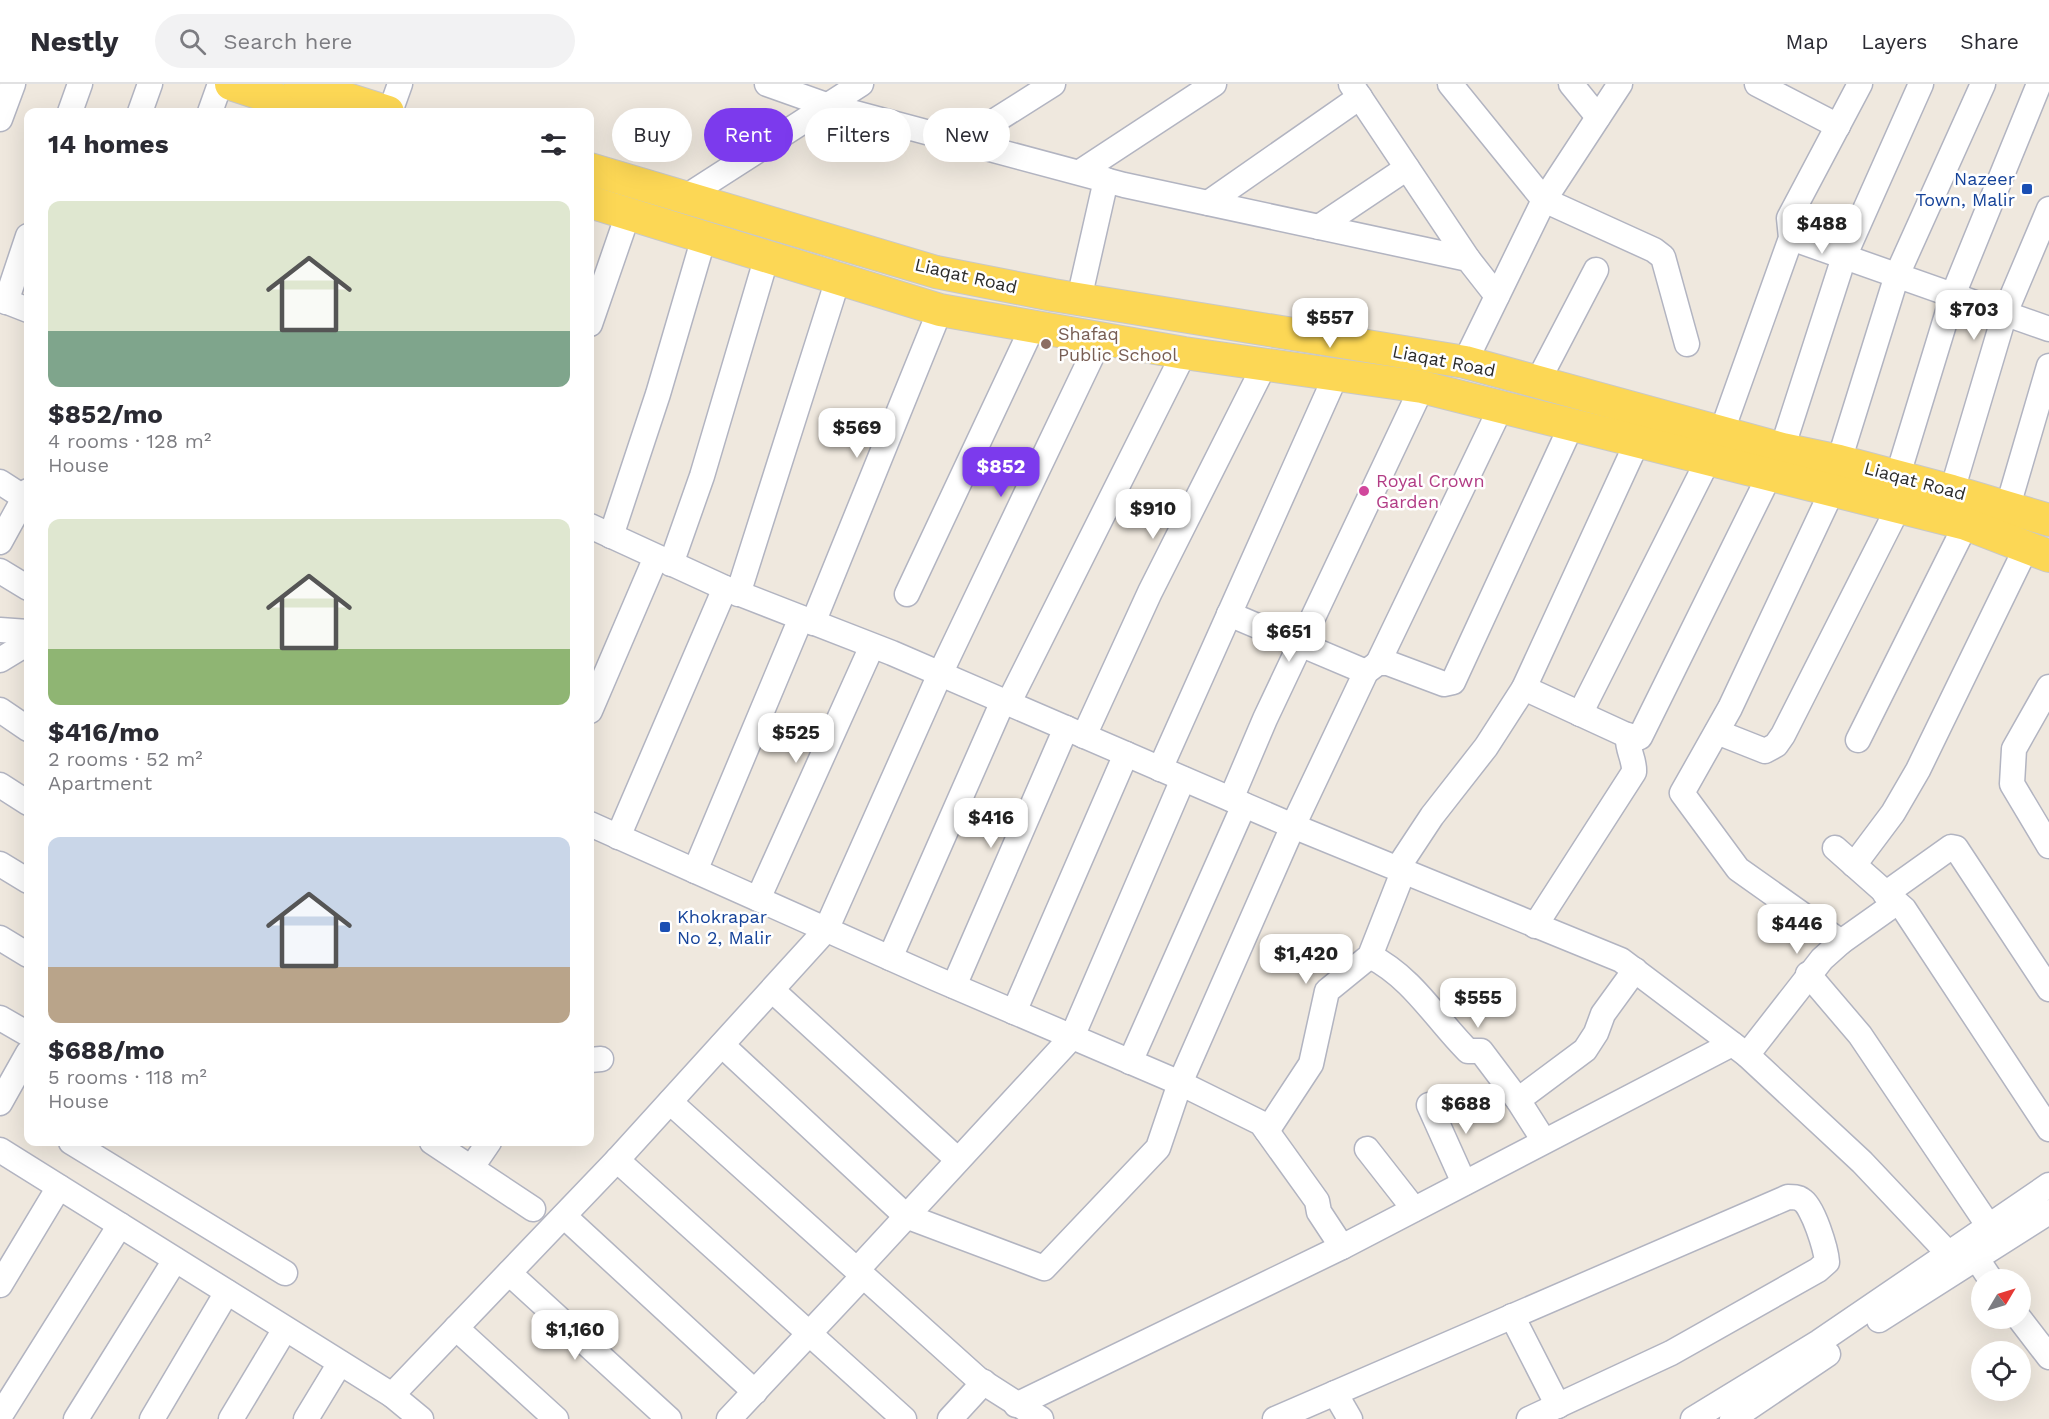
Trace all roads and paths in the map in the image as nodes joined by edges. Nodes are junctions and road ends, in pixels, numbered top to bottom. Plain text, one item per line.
1 (13, 84) edge
2 (80, 84) edge
3 (150, 84) edge
4 (220, 84) edge
5 (231, 84) edge
6 (400, 84) edge
7 (769, 84) edge
8 (861, 84) edge
9 (1053, 84) edge
10 (1214, 84) edge
11 (1450, 84) edge
12 (1571, 84) edge
13 (1620, 84) edge
14 (1757, 84) edge
15 (1860, 84) edge
16 (1921, 84) edge
17 (1983, 84) edge
18 (2040, 87) edge
19 (1356, 91) edge
20 (288, 99) edge
21 (829, 106) junction
22 (71, 108) edge
23 (141, 108) edge
24 (211, 108) edge
25 (307, 108) edge
26 (358, 108) edge
27 (391, 108) edge
28 (1010, 111) edge
29 (1598, 117) junction
30 (0, 119) edge
31 (1838, 126) junction
32 (923, 131) edge
33 (1010, 153) edge
34 (1407, 168) junction
35 (594, 170) edge
36 (1080, 172) junction
37 (1106, 180) junction
38 (687, 196) junction
39 (1544, 200) junction
40 (594, 203) edge
41 (1208, 203) junction
42 (2049, 209) edge
43 (628, 214) junction
44 (1319, 227) junction
45 (704, 237) junction
46 (1791, 238) junction
47 (24, 253) edge
48 (767, 256) junction
49 (1844, 257) junction
50 (1468, 259) junction
51 (1596, 270) dead end
52 (1897, 275) junction
53 (838, 279) junction
54 (1953, 295) junction
55 (1497, 296) junction
56 (1079, 299) junction
57 (12, 304) edge
58 (940, 310) junction
59 (594, 312) edge
60 (2005, 313) junction
61 (1032, 328) junction
62 (2049, 329) edge
63 (1100, 339) junction
64 (1687, 344) dead end
65 (1184, 353) junction
66 (1465, 362) junction
67 (1265, 364) junction
68 (2049, 366) edge
69 (1336, 375) junction
70 (1538, 381) junction
71 (1422, 387) junction
72 (1502, 405) junction
73 (1572, 424) junction
74 (1722, 431) junction
75 (1638, 440) junction
76 (1708, 460) junction
77 (1839, 461) junction
78 (1776, 462) junction
79 (0, 482) edge
80 (1832, 491) junction
81 (1952, 491) junction
82 (1898, 493) junction
83 (24, 495) edge
84 (24, 502) edge
85 (2008, 506) junction
86 (2049, 520) edge
87 (1966, 524) junction
88 (600, 531) edge
89 (0, 542) edge
90 (2038, 551) edge
91 (663, 560) junction
92 (0, 570) edge
93 (24, 585) edge
94 (732, 591) junction
95 (907, 594) dead end
96 (1229, 614) junction
97 (807, 620) junction
98 (0, 630) edge
99 (1300, 645) junction
100 (872, 646) junction
101 (21, 647) edge
102 (1372, 668) junction
103 (940, 674) junction
104 (2049, 687) edge
105 (1524, 688) junction
106 (594, 703) edge
107 (1006, 703) junction
108 (0, 710) edge
109 (1580, 714) junction
110 (24, 726) edge
111 (1075, 732) junction
112 (1717, 732) junction
113 (1628, 735) junction
114 (1858, 740) dead end
115 (1126, 754) junction
116 (1160, 769) junction
117 (1183, 779) junction
118 (0, 785) edge
119 (24, 800) edge
120 (1237, 802) junction
121 (594, 826) edge
122 (1293, 826) junction
123 (618, 837) junction
124 (2049, 846) edge
125 (1835, 848) dead end
126 (0, 864) edge
127 (1854, 865) junction
128 (694, 871) junction
129 (1400, 871) junction
130 (24, 879) edge
131 (1890, 898) junction
132 (758, 899) junction
133 (1535, 926) junction
134 (826, 930) junction
135 (0, 938) edge
136 (1841, 942) junction
137 (24, 953) edge
138 (1370, 956) junction
139 (891, 958) junction
140 (1635, 970) junction
141 (1808, 974) junction
142 (954, 986) junction
143 (2049, 989) edge
144 (772, 990) junction
145 (1014, 1012) junction
146 (0, 1018) edge
147 (24, 1032) edge
148 (1072, 1037) junction
149 (722, 1045) junction
150 (1739, 1050) junction
151 (24, 1060) edge
152 (1130, 1062) junction
153 (1180, 1083) junction
154 (1, 1099) edge
155 (1518, 1100) junction
156 (670, 1102) junction
157 (1429, 1105) dead end
158 (2049, 1129) edge
159 (1267, 1131) junction
160 (1544, 1142) junction
161 (77, 1146) edge
162 (438, 1146) edge
163 (486, 1146) edge
164 (1367, 1149) dead end
165 (0, 1150) edge
166 (617, 1160) junction
167 (958, 1160) junction
168 (472, 1167) junction
169 (1464, 1183) junction
170 (59, 1187) junction
171 (2046, 1203) edge
172 (532, 1209) dead end
173 (1414, 1209) junction
174 (564, 1216) junction
175 (906, 1216) junction
176 (120, 1225) junction
177 (1990, 1228) junction
178 (1342, 1247) junction
179 (1963, 1251) junction
180 (175, 1260) junction
181 (1980, 1269) edge
182 (509, 1273) junction
183 (860, 1273) junction
184 (285, 1274) dead end
185 (0, 1285) edge
186 (227, 1292) junction
187 (1512, 1316) junction
188 (456, 1328) junction
189 (285, 1329) junction
190 (2027, 1329) edge
191 (809, 1334) junction
192 (2049, 1357) edge
193 (340, 1363) junction
194 (984, 1382) junction
195 (755, 1392) junction
196 (1335, 1393) junction
197 (393, 1405) edge
198 (1016, 1405) junction
199 (1558, 1406) junction
200 (0, 1416) edge
201 (76, 1419) edge
202 (152, 1419) edge
203 (231, 1419) edge
204 (306, 1419) edge
205 (421, 1419) edge
206 (555, 1419) edge
207 (669, 1419) edge
208 (729, 1419) edge
209 (904, 1419) edge
210 (950, 1419) edge
211 (1041, 1419) edge
212 (1275, 1419) edge
213 (1350, 1419) edge
214 (1529, 1419) edge
215 (1693, 1419) edge
216 (1732, 1419) edge

1 - 30 street
2 - 22 street
3 - 23 street
4 - 24 street
5 - 20 main road
6 - 27 street
7 - 21 street
8 - 21 street
9 - 28 street
10 - 36 street
11 - 39 street
12 - 29 street
13 - 29 street
14 - 31 street
15 - 31 street
16 - 49 street
17 - 52 street
18 - 54 street
19 - 34 street
19 - 41 street
20 - 25 main road
20 - 26 main road
21 - 32 street
21 - 38 street
29 - 39 street
31 - 46 street
33 - 36 street
34 - 44 street
34 - 50 street
35 - 38 main road, Liaqat Road
36 - 37 street
37 - 41 street
37 - 56 street
38 - 56 main road, Liaqat Road
39 - 55 street
39 - 64 street
40 - 43 main road
41 - 44 street
42 - 60 street
43 - 45 main road
43 - 59 street
44 - 50 street
45 - 48 main road
45 - 88 street
46 - 49 street
46 - 74 street
47 - 57 street
48 - 53 main road
48 - 91 street
49 - 52 street
49 - 78 street
50 - 55 street
51 - 70 street
52 - 54 street
52 - 77 street
53 - 58 main road
53 - 94 street
54 - 60 street
54 - 82 street
55 - 66 street
56 - 66 main road, Liaqat Road
58 - 61 main road
58 - 97 street
60 - 62 street
60 - 81 street
61 - 63 main road
61 - 95 street
63 - 65 main road
63 - 103 street
65 - 67 main road
65 - 107 street
66 - 70 main road, Liaqat Road
67 - 69 main road
67 - 111 street
68 - 85 street
69 - 71 main road
69 - 96 street
70 - 74 main road, Liaqat Road
71 - 72 main road
71 - 99 street
72 - 73 main road
72 - 102 street
73 - 75 main road
73 - 102 street
74 - 78 main road, Liaqat Road
75 - 76 main road
75 - 105 street
76 - 78 main road
76 - 109 street
77 - 78 main road, Liaqat Road
77 - 82 main road, Liaqat Road
78 - 80 main road
78 - 113 street
79 - 83 street
80 - 82 main road
80 - 112 street
81 - 82 main road, Liaqat Road
81 - 85 main road, Liaqat Road
82 - 87 main road
82 - 112 street
84 - 89 street
85 - 86 main road, Liaqat Road
87 - 90 main road
87 - 114 street
88 - 91 street
90 - 127 street
91 - 94 street
91 - 106 street
92 - 93 street
94 - 97 street
94 - 123 street
96 - 99 street
96 - 116 street
97 - 100 street
97 - 128 street
98 - 101 street
99 - 102 street
99 - 120 street
100 - 103 street
100 - 132 street
102 - 122 street
103 - 107 street
103 - 134 street
104 - 124 street
105 - 109 street
105 - 129 street
107 - 111 street
107 - 139 street
108 - 110 street
109 - 113 street
111 - 115 street
111 - 142 street
112 - 136 street
113 - 133 street
115 - 116 street
115 - 145 street
116 - 117 street
117 - 120 street
117 - 148 street
118 - 119 street
120 - 122 street
120 - 152 street
121 - 123 street
122 - 129 street
122 - 153 street
123 - 128 street
125 - 127 street
126 - 130 street
127 - 131 street
128 - 132 street
129 - 133 street
129 - 138 street
131 - 136 street
131 - 143 street
131 - 158 street
132 - 134 street
133 - 140 street
134 - 139 street
134 - 144 street
135 - 137 street
136 - 141 street
138 - 155 street
138 - 159 street
139 - 142 street
140 - 150 street
140 - 155 street
141 - 150 street
141 - 177 street
142 - 145 street
144 - 149 street
144 - 167 street
145 - 148 street
146 - 147 street
148 - 152 street
148 - 167 street
149 - 156 street
149 - 175 street
150 - 160 street
150 - 179 street
151 - 154 street
152 - 153 street
153 - 159 street
153 - 175 street
155 - 160 street
156 - 166 street
156 - 183 street
157 - 169 street
159 - 178 street
160 - 169 street
161 - 184 street
162 - 168 street
163 - 168 street
164 - 173 street
165 - 170 street
166 - 174 street
166 - 191 street
167 - 175 street
168 - 172 street
169 - 173 street
170 - 176 street
170 - 185 street
171 - 177 street
171 - 179 street
173 - 178 street
174 - 182 street
174 - 195 street
175 - 183 street
176 - 180 street
176 - 200 street
177 - 179 street
178 - 198 street
179 - 181 street
179 - 215 street
179 - 216 street
180 - 186 street
180 - 201 street
182 - 188 street
182 - 207 street
183 - 191 street
183 - 194 street
186 - 189 street
186 - 202 street
187 - 196 street
187 - 199 street
187 - 199 street
188 - 197 street
188 - 206 street
189 - 193 street
189 - 203 street
190 - 192 street
191 - 195 street
191 - 209 street
193 - 197 street
193 - 204 street
194 - 198 street
194 - 210 street
195 - 208 street
196 - 212 street
196 - 213 street
197 - 205 street
198 - 211 street
199 - 214 street

